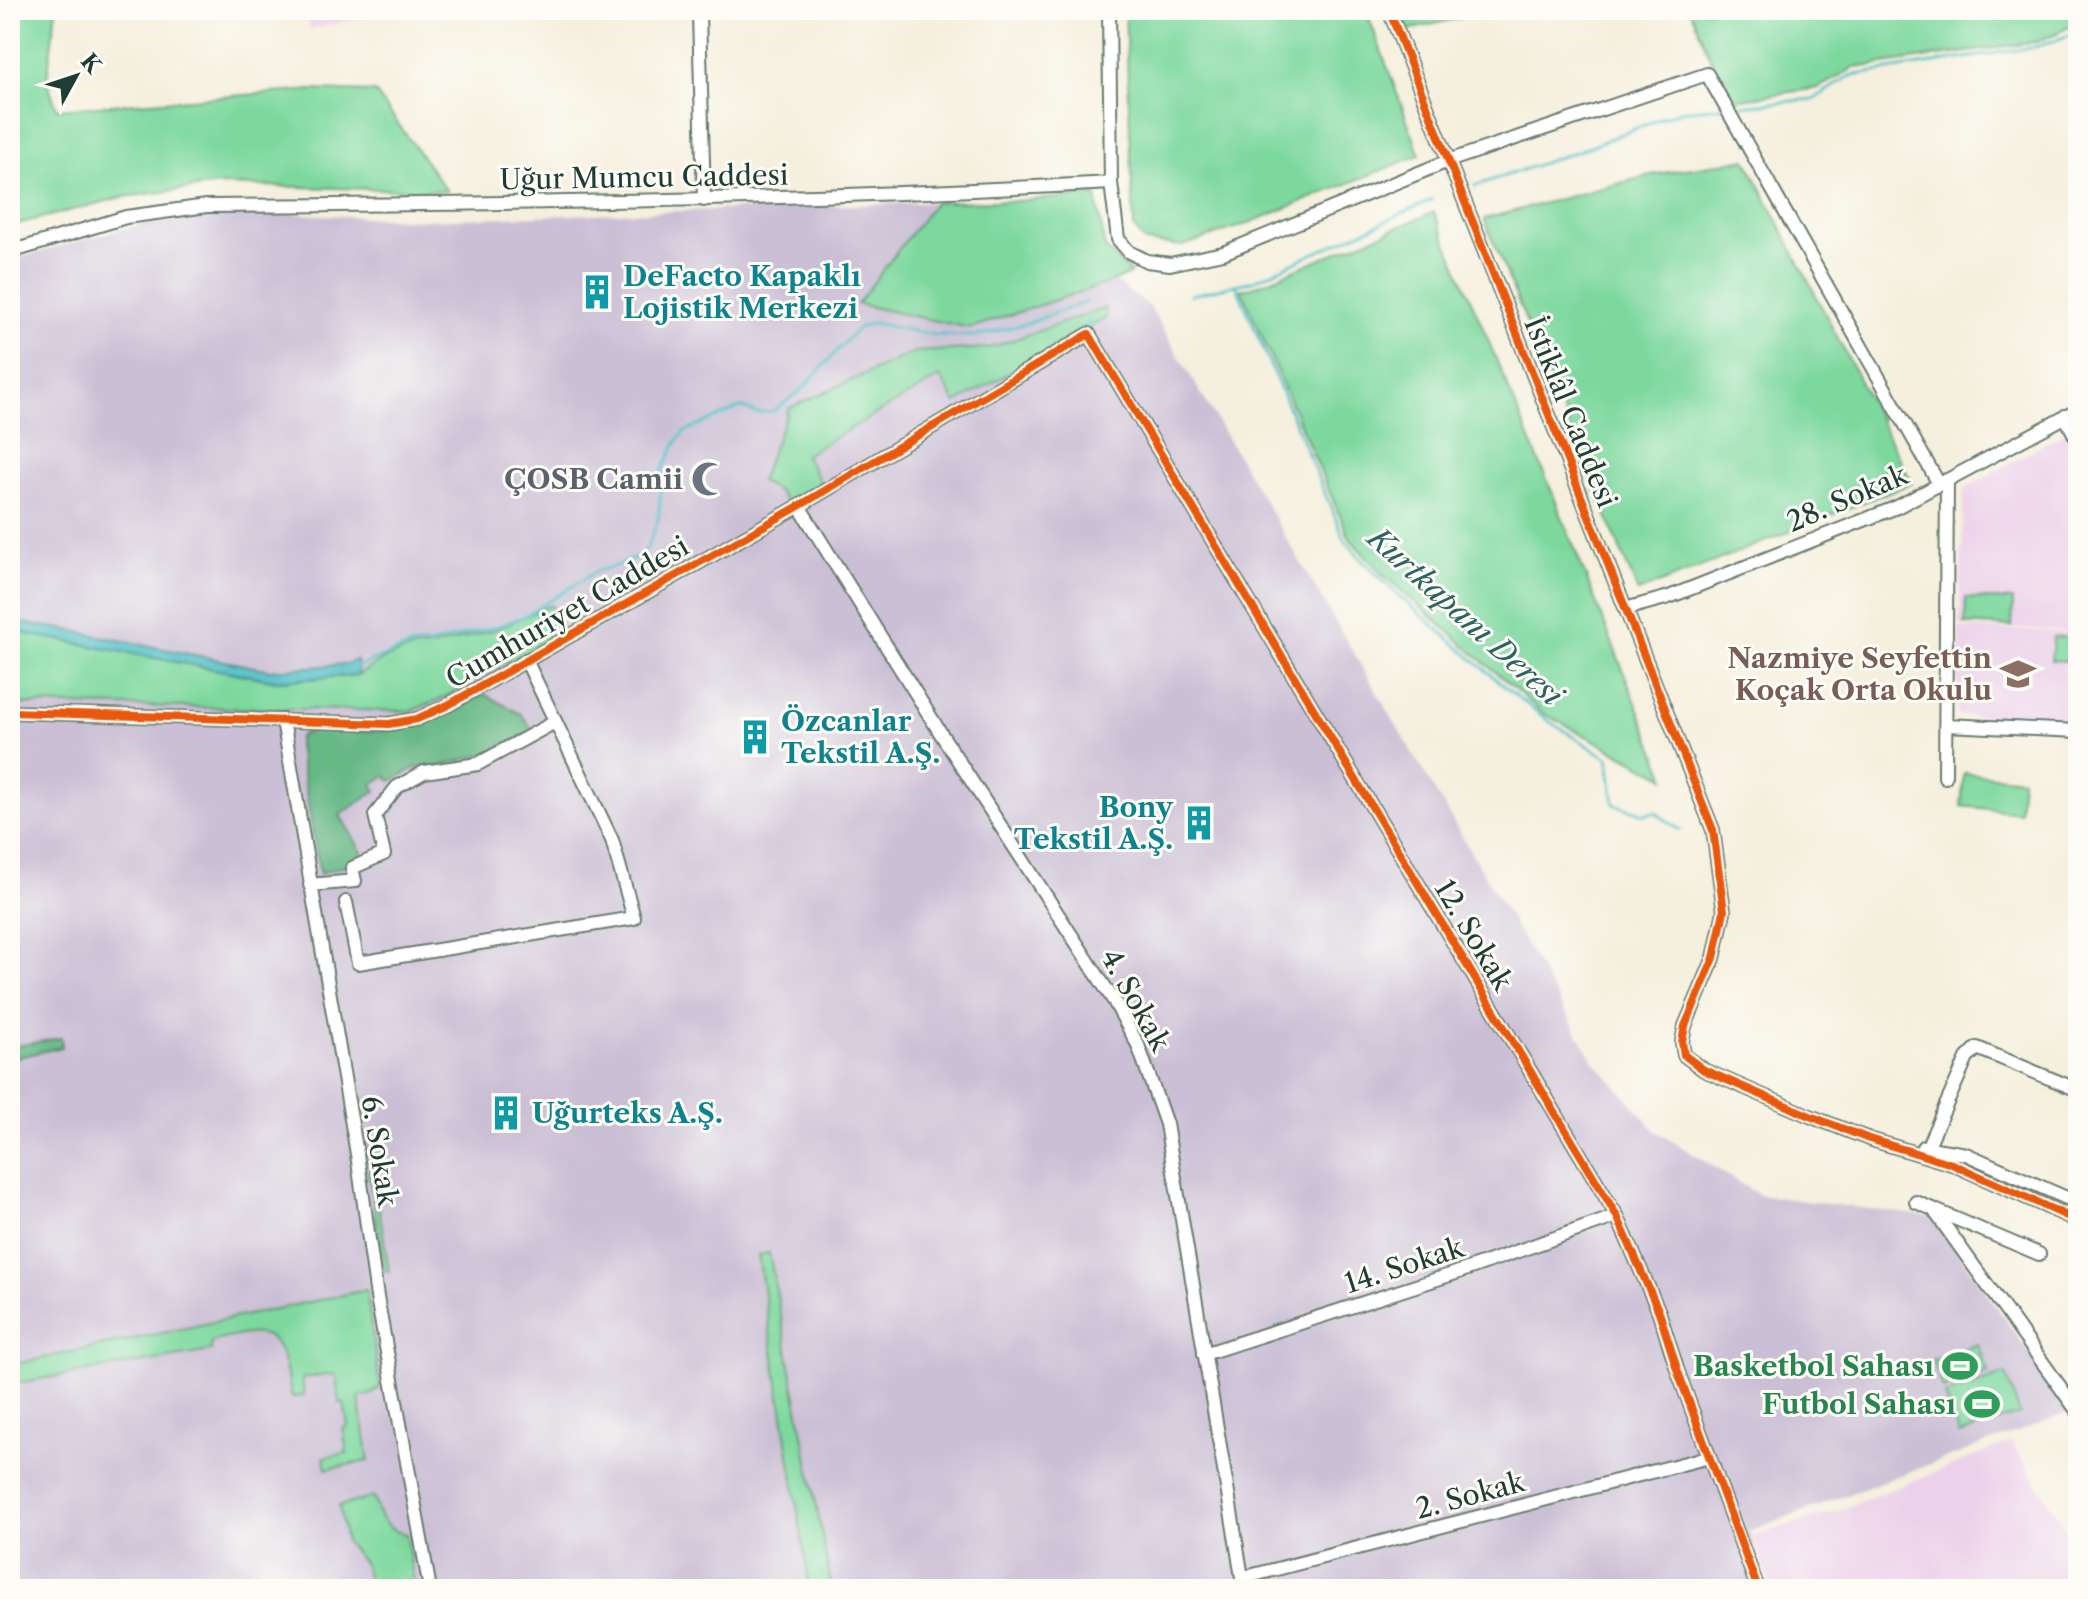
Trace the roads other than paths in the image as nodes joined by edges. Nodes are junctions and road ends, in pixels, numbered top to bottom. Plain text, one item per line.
1 (1109, 10) edge
2 (1389, 10) edge
3 (699, 14) dead end
4 (1448, 161) junction
5 (1111, 183) junction
6 (704, 200) junction
7 (10, 252) edge
8 (1089, 334) joint
9 (2078, 410) edge
10 (2065, 416) junction
11 (2078, 441) edge
12 (1943, 482) junction
13 (799, 506) junction
14 (1625, 609) junction
15 (526, 660) junction
16 (10, 712) edge
17 (283, 720) junction
18 (555, 722) junction
19 (1946, 725) junction
20 (2078, 731) edge
21 (1945, 777) dead end
22 (310, 885) junction
23 (346, 902) dead end
24 (2078, 1090) edge
25 (1869, 1139) junction
26 (1927, 1148) junction
27 (1916, 1202) dead end
28 (2078, 1203) edge
29 (1933, 1209) junction
30 (1617, 1216) junction
31 (2078, 1221) edge
32 (2039, 1254) dead end
33 (1204, 1354) junction
34 (2078, 1412) edge
35 (1709, 1457) junction
36 (1243, 1584) edge
37 (430, 1589) edge
38 (1758, 1589) edge

1 - 5 street
2 - 4 street, İstiklâl Caddesi
3 - 6 street
4 - 5 street
4 - 12 street
4 - 14 street, İstiklâl Caddesi
5 - 6 street, Uğur Mumcu Caddesi
6 - 7 street, Uğur Mumcu Caddesi
8 - 13 street, Cumhuriyet Caddesi
8 - 30 street, 12. Sokak
9 - 10 street, 28. Sokak
10 - 11 street
10 - 12 street, 28. Sokak
12 - 14 street, 28. Sokak
12 - 19 street
13 - 15 street, Cumhuriyet Caddesi
13 - 33 street, 4. Sokak
14 - 25 street, İstiklâl Caddesi
15 - 17 street, Cumhuriyet Caddesi
15 - 18 street
16 - 17 street, Cumhuriyet Caddesi
17 - 22 street, 6. Sokak
18 - 22 street
18 - 23 street
19 - 20 street
19 - 21 street
22 - 37 street, 6. Sokak
24 - 26 street
25 - 26 street
25 - 31 street
26 - 28 street
27 - 29 street
29 - 32 street
29 - 34 street
30 - 33 street, 14. Sokak
30 - 35 street, 12. Sokak
33 - 36 street, 4. Sokak
35 - 36 street, 2. Sokak
35 - 38 street, 12. Sokak

